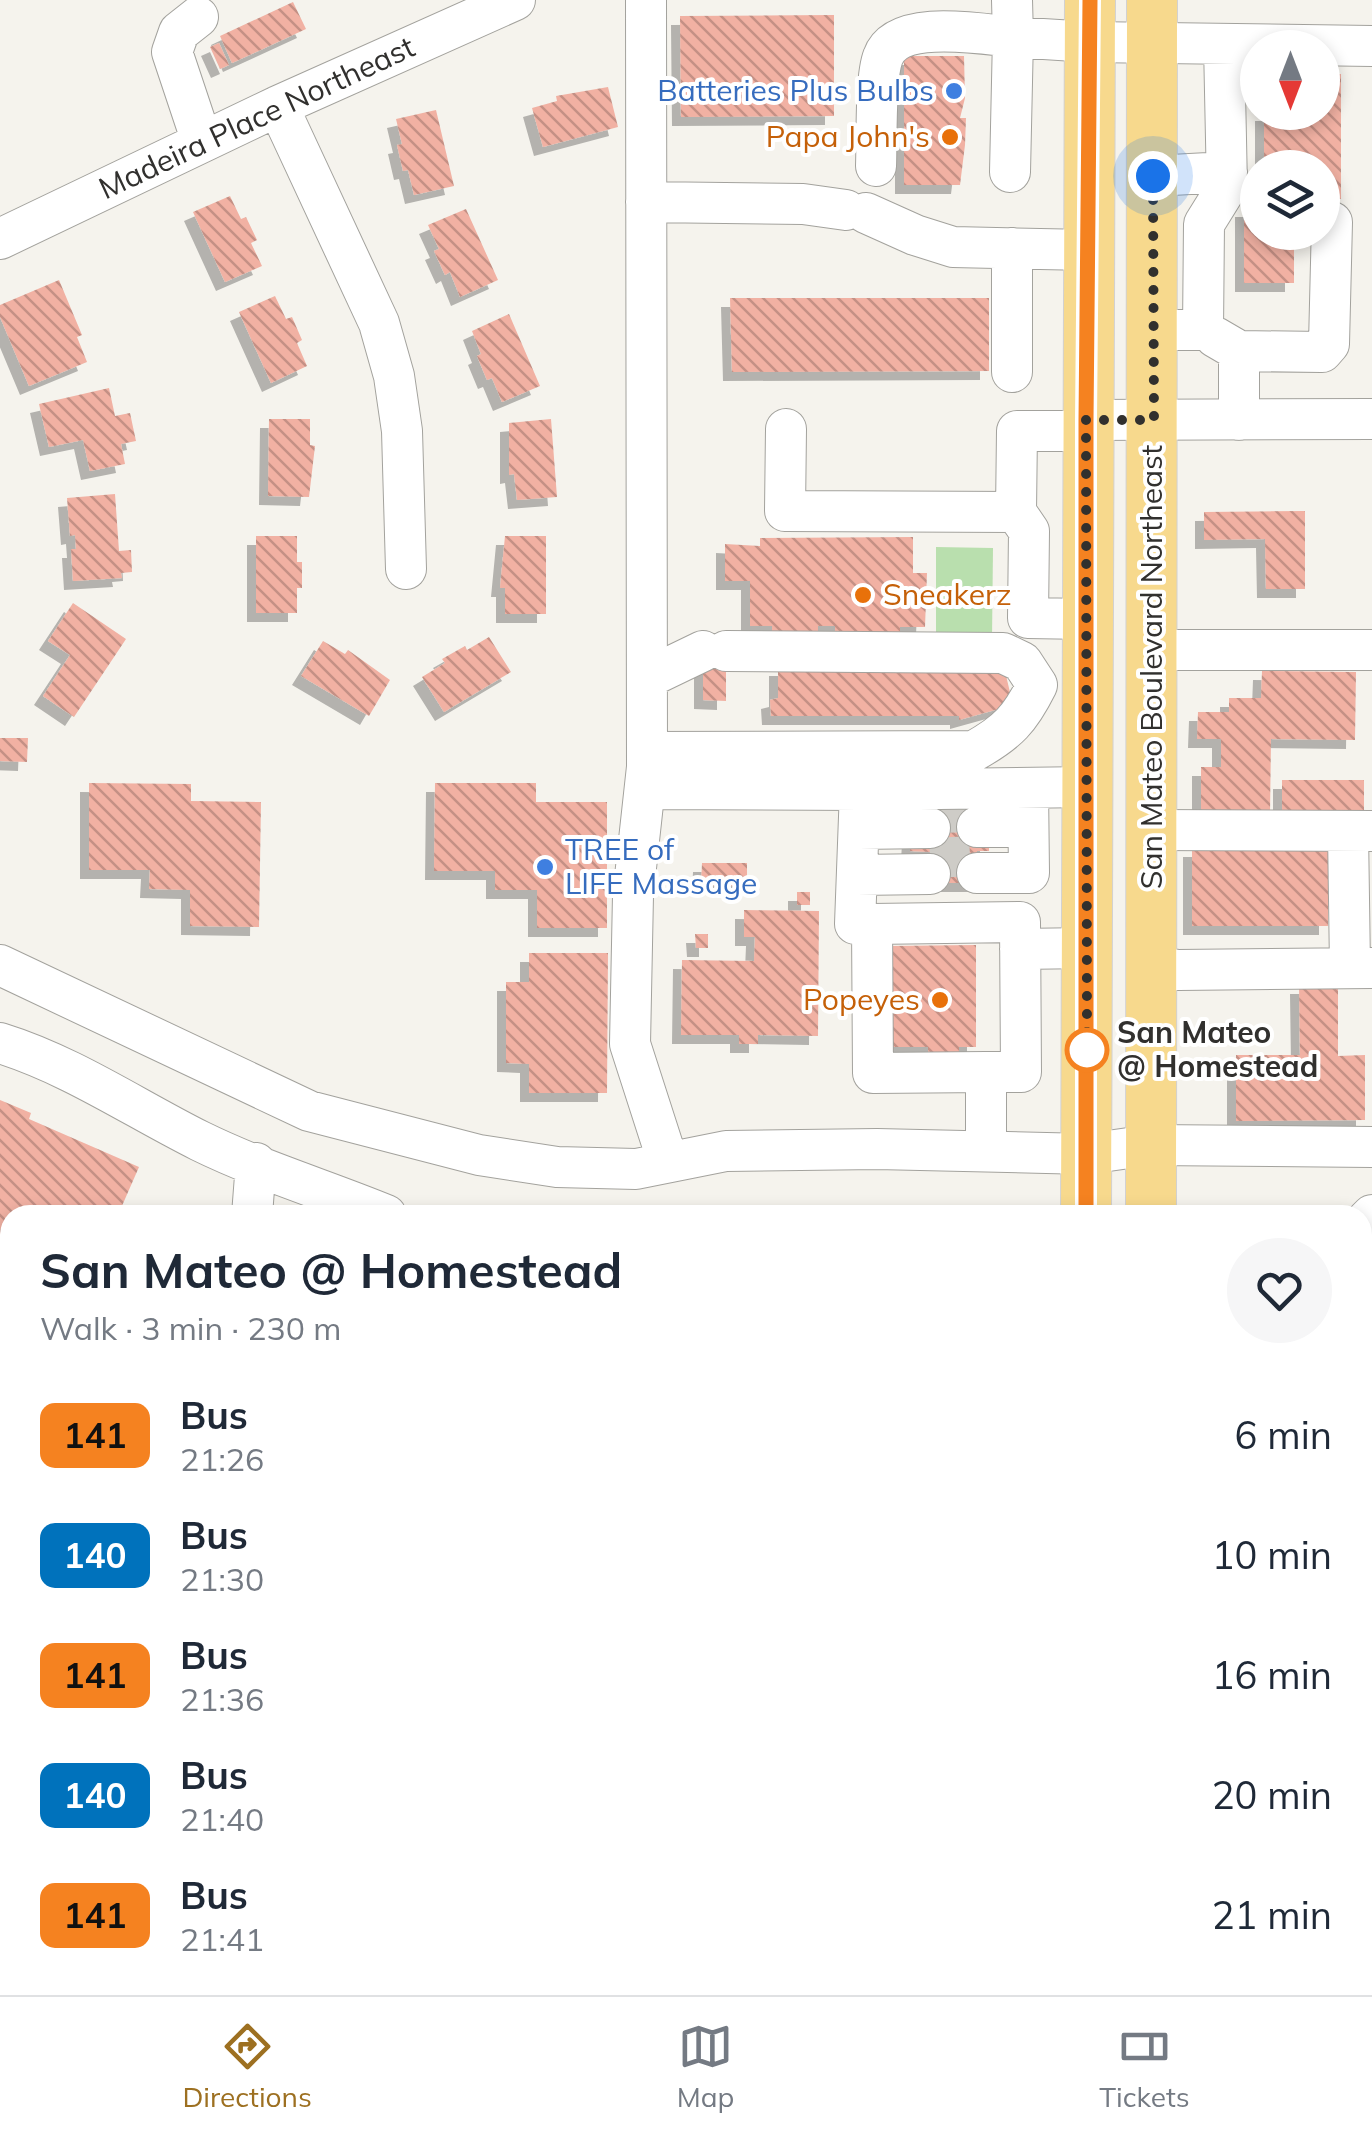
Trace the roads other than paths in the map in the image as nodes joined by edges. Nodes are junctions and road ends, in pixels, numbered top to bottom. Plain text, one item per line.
1 (516, 0) edge
2 (646, 0) edge
3 (471, 8) edge
4 (198, 16) dead end
5 (1013, 18) edge
6 (1090, 21) edge
7 (1152, 21) edge
8 (1224, 44) junction
9 (1372, 46) edge
10 (278, 106) junction
11 (202, 142) junction
12 (876, 166) dead end
13 (1010, 172) dead end
14 (1227, 172) junction
15 (1153, 176) junction
16 (646, 202) junction
17 (1204, 224) junction
18 (1153, 228) junction
19 (0, 239) edge
20 (1012, 248) junction
21 (1088, 250) junction
22 (1332, 250) edge
23 (1153, 330) junction
24 (1203, 330) junction
25 (1239, 352) junction
26 (1012, 372) dead end
27 (1372, 419) edge
28 (1154, 420) junction
29 (1239, 420) junction
30 (1086, 425) junction
31 (786, 429) dead end
32 (1023, 521) junction
33 (1086, 532) junction
34 (406, 569) dead end
35 (1086, 619) junction
36 (1152, 650) junction
37 (1372, 650) edge
38 (647, 678) junction
39 (1042, 687) junction
40 (647, 770) junction
41 (1087, 787) junction
42 (1152, 830) junction
43 (1028, 831) junction
44 (1360, 831) edge
45 (859, 833) junction
46 (1087, 852) junction
47 (872, 924) junction
48 (1087, 948) junction
49 (1020, 949) junction
50 (0, 965) edge
51 (1151, 966) junction
52 (1361, 967) edge
53 (57, 991) junction
54 (15, 1048) edge
55 (986, 1072) junction
56 (1372, 1147) edge
57 (986, 1152) junction
58 (1087, 1154) junction
59 (668, 1162) junction
60 (256, 1163) junction
61 (1372, 1172) edge
62 (1150, 1177) edge
63 (253, 1205) edge
64 (361, 1205) edge
65 (1086, 1205) edge

1 - 3 street, Madeira Place Northeast
2 - 16 street
3 - 10 street, Madeira Place Northeast
4 - 11 street
5 - 6 street
5 - 12 street
5 - 13 street
6 - 7 street
6 - 21 main road
7 - 8 street
7 - 15 main road, San Mateo Boulevard Northeast
8 - 9 street
8 - 14 street
10 - 11 street, Madeira Place Northeast
10 - 34 street
11 - 19 street, Madeira Place Northeast
14 - 15 street
14 - 17 street
15 - 18 main road, San Mateo Boulevard Northeast
16 - 20 street
16 - 38 street
17 - 18 street
17 - 24 street
18 - 23 main road, San Mateo Boulevard Northeast
20 - 21 street
20 - 26 street
21 - 30 main road
22 - 25 street
23 - 24 street
23 - 28 main road, San Mateo Boulevard Northeast
24 - 25 street
25 - 29 street
27 - 29 street
28 - 29 street
28 - 30 street
28 - 36 main road, San Mateo Boulevard Northeast
30 - 32 street
30 - 33 main road
31 - 32 street
32 - 33 street
32 - 35 street
33 - 35 main road
35 - 39 main road
36 - 37 street
36 - 42 main road, San Mateo Boulevard Northeast
38 - 39 street
38 - 40 street
39 - 40 street
39 - 41 main road
40 - 45 street
40 - 59 street
41 - 43 street
41 - 46 main road
42 - 44 street
42 - 51 main road, San Mateo Boulevard Northeast
43 - 43 street
43 - 45 street
43 - 46 street
44 - 52 street
45 - 45 street
45 - 47 street
46 - 48 main road
47 - 49 street
47 - 55 street
48 - 49 street
48 - 58 main road
49 - 55 street
50 - 53 street
51 - 52 street
51 - 62 main road, San Mateo Boulevard Northeast
53 - 54 street
53 - 59 street
54 - 60 street
55 - 57 street
56 - 62 street
57 - 58 street
57 - 59 street
58 - 62 street
58 - 65 main road
60 - 63 street
60 - 64 street
61 - 62 street

